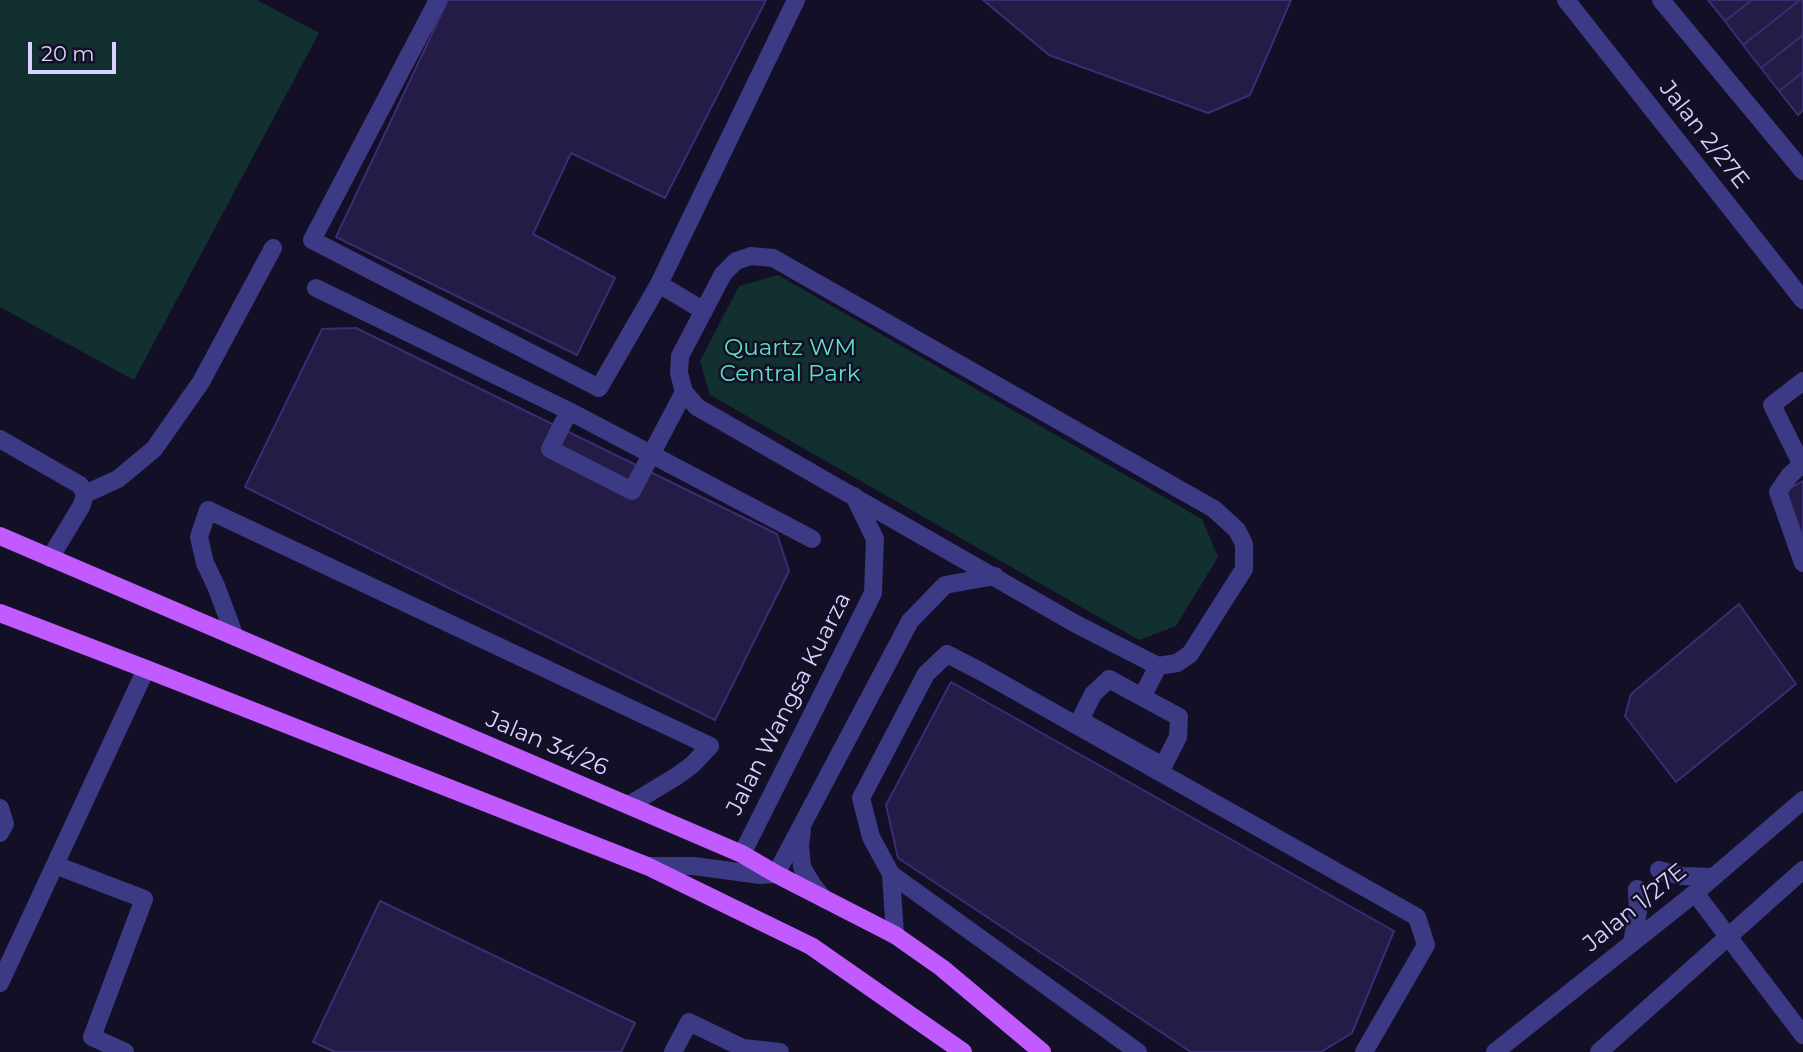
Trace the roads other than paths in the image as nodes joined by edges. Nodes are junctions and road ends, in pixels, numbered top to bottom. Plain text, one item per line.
1 (438, 0) edge
2 (796, 0) edge
3 (1566, 0) edge
4 (1661, 0) edge
5 (1803, 171) edge
6 (273, 248) dead end
7 (659, 284) junction
8 (316, 288) dead end
9 (1803, 300) edge
10 (704, 311) junction
11 (1803, 380) edge
12 (684, 392) junction
13 (569, 411) junction
14 (0, 439) edge
15 (652, 454) junction
16 (1802, 466) edge
17 (85, 494) junction
18 (854, 496) junction
19 (0, 536) edge
20 (813, 539) dead end
21 (50, 558) junction
22 (1803, 563) edge
23 (995, 576) junction
24 (0, 613) edge
25 (235, 637) junction
26 (1158, 666) junction
27 (146, 669) junction
28 (1142, 697) junction
29 (1803, 800) edge
30 (629, 805) junction
31 (0, 807) edge
32 (803, 823) junction
33 (0, 833) edge
34 (741, 854) junction
35 (55, 865) junction
36 (647, 866) junction
37 (1659, 870) dead end
38 (1803, 870) edge
39 (776, 874) junction
40 (891, 874) junction
41 (1712, 877) junction
42 (1637, 889) dead end
43 (1695, 893) junction
44 (824, 899) junction
45 (895, 935) junction
46 (1728, 936) junction
47 (1632, 942) junction
48 (0, 983) edge
49 (1803, 1035) edge
50 (746, 1050) edge
51 (125, 1052) edge
52 (673, 1052) edge
53 (780, 1052) edge
54 (963, 1052) edge
55 (1042, 1052) edge
56 (1138, 1052) edge
57 (1364, 1052) edge
58 (1495, 1052) edge
59 (1598, 1052) edge

1 - 7 street
2 - 7 street
3 - 9 street, Jalan 2/27E
4 - 5 street
6 - 17 street
7 - 10 street
8 - 13 street
10 - 12 street
10 - 26 street
11 - 16 street
12 - 15 street
12 - 18 street
13 - 15 street
13 - 15 street
14 - 17 street
15 - 20 street
16 - 22 street
17 - 21 street
18 - 23 street
18 - 34 street, Jalan Wangsa Kuarza
19 - 21 main road, Jalan 34/26
21 - 25 main road, Jalan 34/26
23 - 26 street
23 - 32 street
24 - 27 main road
25 - 30 main road, Jalan 34/26
25 - 30 street
26 - 28 street
27 - 35 street
27 - 36 main road
28 - 28 street
29 - 41 street, Jalan 1/27E
30 - 34 main road, Jalan 34/26
31 - 33 street
32 - 39 street
32 - 44 street
34 - 39 main road, Jalan 34/26
35 - 48 street
35 - 51 street
36 - 39 street
36 - 54 main road
37 - 41 street
38 - 46 street
39 - 44 main road, Jalan 34/26
40 - 45 street
40 - 56 street
40 - 57 street
41 - 43 street, Jalan 1/27E
42 - 47 street
43 - 46 street
43 - 47 street, Jalan 1/27E
44 - 45 main road, Jalan 34/26
45 - 55 main road, Jalan 34/26
46 - 49 street
46 - 59 street
47 - 58 street, Jalan 1/27E
50 - 52 street
50 - 53 street

